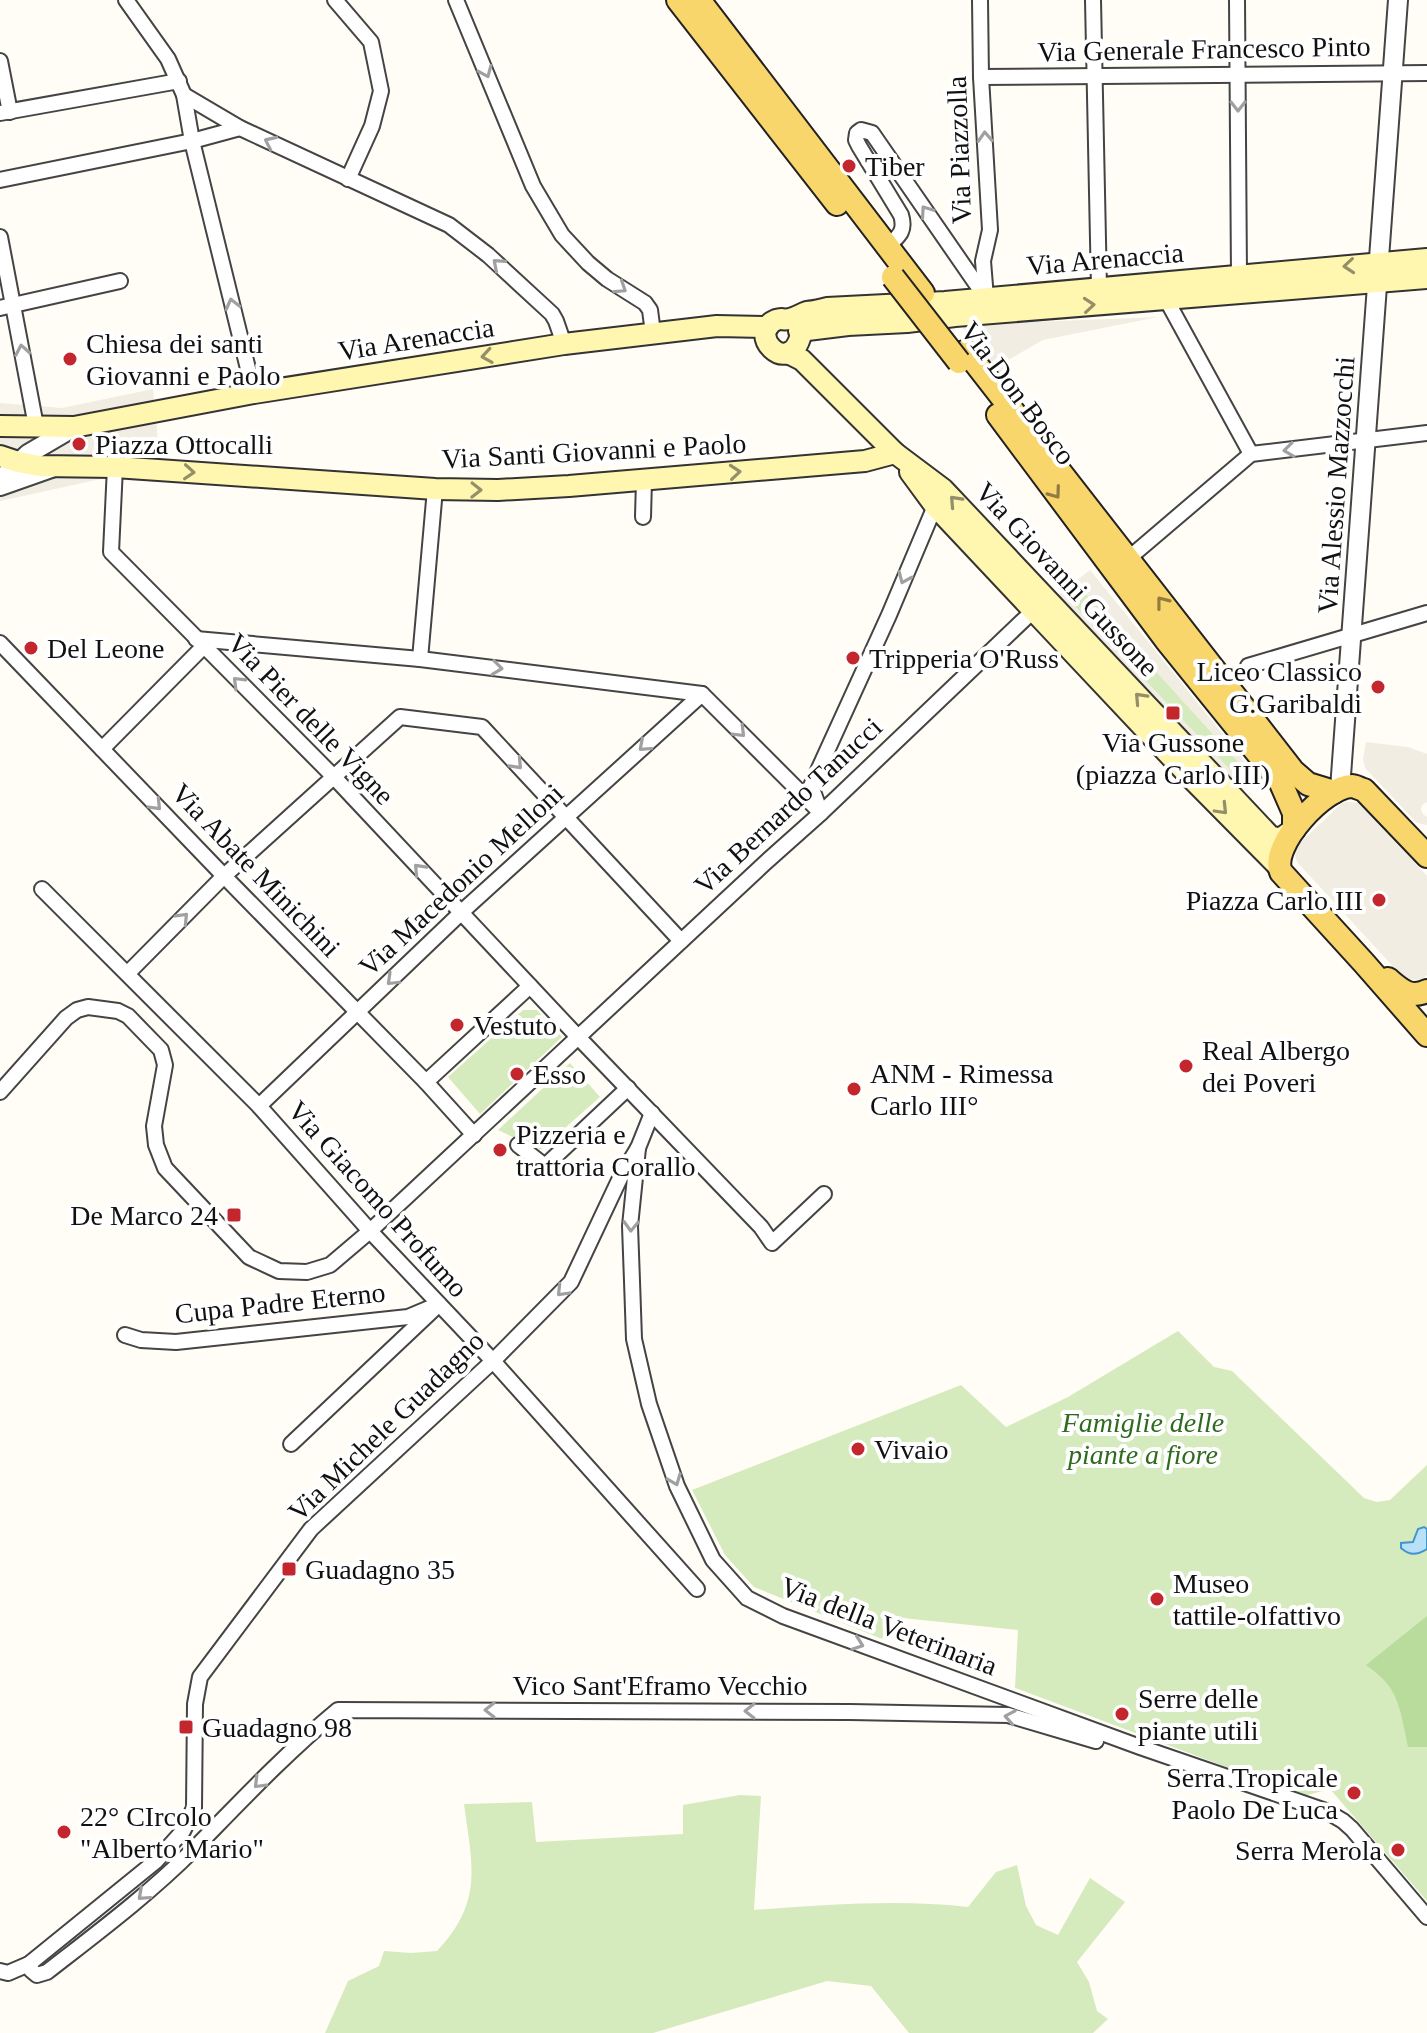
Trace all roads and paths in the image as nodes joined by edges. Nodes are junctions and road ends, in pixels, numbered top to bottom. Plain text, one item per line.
1 (126, 0) edge
2 (456, 0) edge
3 (678, 0) edge
4 (699, 0) edge
5 (980, 0) edge
6 (1093, 0) edge
7 (1237, 0) edge
8 (1398, 0) edge
9 (344, 3) edge
10 (0, 61) edge
11 (1393, 73) junction
12 (1427, 73) edge
13 (1237, 75) junction
14 (1094, 76) junction
15 (981, 77) junction
16 (182, 88) junction
17 (5, 112) edge
18 (240, 128) junction
19 (192, 141) junction
20 (348, 179) junction
21 (0, 180) edge
22 (0, 237) edge
23 (882, 250) junction
24 (1427, 259) edge
25 (1379, 272) junction
26 (1239, 276) junction
27 (1427, 278) edge
28 (120, 281) dead end
29 (1099, 288) junction
30 (986, 298) junction
31 (1166, 299) junction
32 (7, 307) edge
33 (768, 327) junction
34 (830, 327) junction
35 (653, 333) junction
36 (564, 344) junction
37 (798, 345) junction
38 (963, 356) junction
39 (254, 393) junction
40 (0, 426) edge
41 (36, 426) junction
42 (74, 427) junction
43 (1427, 433) edge
44 (1367, 441) junction
45 (895, 453) junction
46 (1251, 454) junction
47 (9, 459) edge
48 (55, 467) junction
49 (115, 467) junction
50 (644, 480) junction
51 (0, 483) edge
52 (435, 489) junction
53 (935, 506) junction
54 (643, 517) dead end
55 (1129, 558) junction
56 (1040, 605) junction
57 (1427, 613) edge
58 (1353, 635) junction
59 (0, 643) edge
60 (199, 643) junction
61 (420, 659) junction
62 (1248, 666) dead end
63 (702, 694) junction
64 (102, 749) junction
65 (333, 776) junction
66 (1337, 790) junction
67 (821, 813) junction
68 (566, 816) junction
69 (1294, 829) junction
70 (1426, 853) edge
71 (1278, 866) junction
72 (224, 876) junction
73 (42, 889) dead end
74 (461, 913) junction
75 (681, 941) junction
76 (1364, 963) junction
77 (128, 973) junction
78 (530, 986) junction
79 (1427, 991) edge
80 (358, 1012) junction
81 (1427, 1035) edge
82 (578, 1037) junction
83 (426, 1082) junction
84 (628, 1088) junction
85 (0, 1092) edge
86 (259, 1106) junction
87 (652, 1113) junction
88 (474, 1135) junction
89 (518, 1145) dead end
90 (638, 1148) junction
91 (824, 1194) dead end
92 (370, 1231) junction
93 (439, 1304) junction
94 (125, 1335) dead end
95 (493, 1361) junction
96 (291, 1444) dead end
97 (697, 1589) dead end
98 (1140, 1747) junction
99 (1427, 1917) edge
100 (29, 1964) junction
101 (0, 1971) edge

1 - 16 street
2 -> 35 street
3 - 23 main road, Via Don Bosco
4 - 23 main road, Via Don Bosco
5 - 15 street, Via Piazzolla
6 - 14 street
7 - 13 street
8 - 11 street, Via Alessio Mazzocchi
9 - 20 street
10 - 17 street
11 - 12 street, Via Generale Francesco Pinto
11 - 13 street, Via Generale Francesco Pinto
11 - 25 street, Via Alessio Mazzocchi
13 - 14 street, Via Generale Francesco Pinto
13 -> 26 street
14 - 15 street, Via Generale Francesco Pinto
14 - 29 street
30 -> 15 street, Via Piazzolla
16 - 17 street
16 - 18 street
16 - 19 street
18 - 19 street
20 -> 18 street
19 - 21 street
39 -> 19 street
36 -> 20 street
22 - 32 street
30 -> 23 street
23 - 38 main road, Via Don Bosco
23 - 38 main road, Via Don Bosco, bridge
24 - 25 main road, Via Arenaccia
25 -> 26 main road, Via Arenaccia
25 - 27 main road, Via Arenaccia
25 - 31 main road, Via Arenaccia
25 - 44 street, Via Alessio Mazzocchi
26 - 29 main road, Via Arenaccia
28 - 32 street
29 - 30 main road, Via Arenaccia
30 - 37 main road, Via Arenaccia
34 -> 31 main road, Via Arenaccia
31 - 46 street
41 -> 32 street
33 - 35 main road, Via Arenaccia
33 - 37 main road
33 - 37 main road, Via Giovanni Gussone
34 - 37 main road, Via Arenaccia
34 - 37 main road
35 - 36 main road, Via Arenaccia
36 -> 39 main road, Via Arenaccia
37 - 45 main road, Via Giovanni Gussone
38 - 55 main road, Via Don Bosco
38 -> 69 main road, Via Don Bosco
39 - 42 main road, Via Arenaccia
40 - 41 main road, Via Arenaccia
41 - 42 main road, Via Arenaccia
42 - 47 street
43 - 44 street
44 -> 46 street
44 - 58 street, Via Alessio Mazzocchi
50 -> 45 main road, Via Santi Giovanni e Paolo
45 - 53 main road, Via Giovanni Gussone
56 -> 45 main road, Via Giovanni Gussone
46 - 55 street
47 - 48 main road, Via Santi Giovanni e Paolo
47 - 51 street
48 - 49 main road, Via Santi Giovanni e Paolo
48 - 51 street
49 -> 52 main road, Via Santi Giovanni e Paolo
49 - 60 street, Via Pier delle Vigne
52 -> 50 main road, Via Santi Giovanni e Paolo
50 - 54 street
52 - 61 street
53 - 56 main road, Via Giovanni Gussone
53 -> 67 street
66 -> 55 main road, Via Don Bosco
56 - 67 street, Via Bernardo Tanucci
69 -> 56 main road, Via Giovanni Gussone
56 -> 71 main road, Via Giovanni Gussone
57 - 58 street
58 - 62 street
58 - 66 street, Via Alessio Mazzocchi
59 - 64 street, Via Abate Minichini
60 - 61 street
60 - 64 street
65 -> 60 street, Via Pier delle Vigne
61 -> 63 street
63 -> 67 street
63 -> 68 street, Via Macedonio Melloni
64 -> 72 street, Via Abate Minichini
65 -> 68 street
65 - 72 street
74 -> 65 street, Via Pier delle Vigne
66 - 69 main road
66 - 70 main road
67 - 75 street, Via Bernardo Tanucci
68 - 74 street, Via Macedonio Melloni
68 - 75 street
69 - 71 main road
71 - 76 main road
77 -> 72 street
72 - 80 street, Via Abate Minichini
73 - 77 street, Via Giacomo Profumo
74 - 78 street, Via Pier delle Vigne
74 -> 80 street, Via Macedonio Melloni
75 - 82 street, Via Bernardo Tanucci
76 - 79 main road
76 - 81 main road
77 - 86 street, Via Giacomo Profumo
78 - 82 street, Via Pier delle Vigne
78 - 83 street
80 - 83 street, Via Abate Minichini
80 - 86 street, Via Macedonio Melloni
82 - 84 street, Via Pier delle Vigne
82 - 88 street, Via Bernardo Tanucci
83 - 88 street, Via Abate Minichini
84 - 87 street
84 - 89 street
85 - 92 street, Via Bernardo Tanucci
86 - 92 street, Via Giacomo Profumo
87 - 90 street
87 - 91 street
88 - 92 street, Via Bernardo Tanucci
90 -> 95 street, Via Michele Guadagno
90 -> 98 street, Via della Veterinaria
92 - 93 street, Via Giacomo Profumo
93 - 94 street, Cupa Padre Eterno
93 - 95 street, Via Giacomo Profumo
93 - 96 street
95 - 97 street, Via Giacomo Profumo
95 - 100 street, Via Michele Guadagno
98 - 99 street, Via della Veterinaria
98 -> 100 street, Vico Sant'Eframo Vecchio
100 - 101 street

